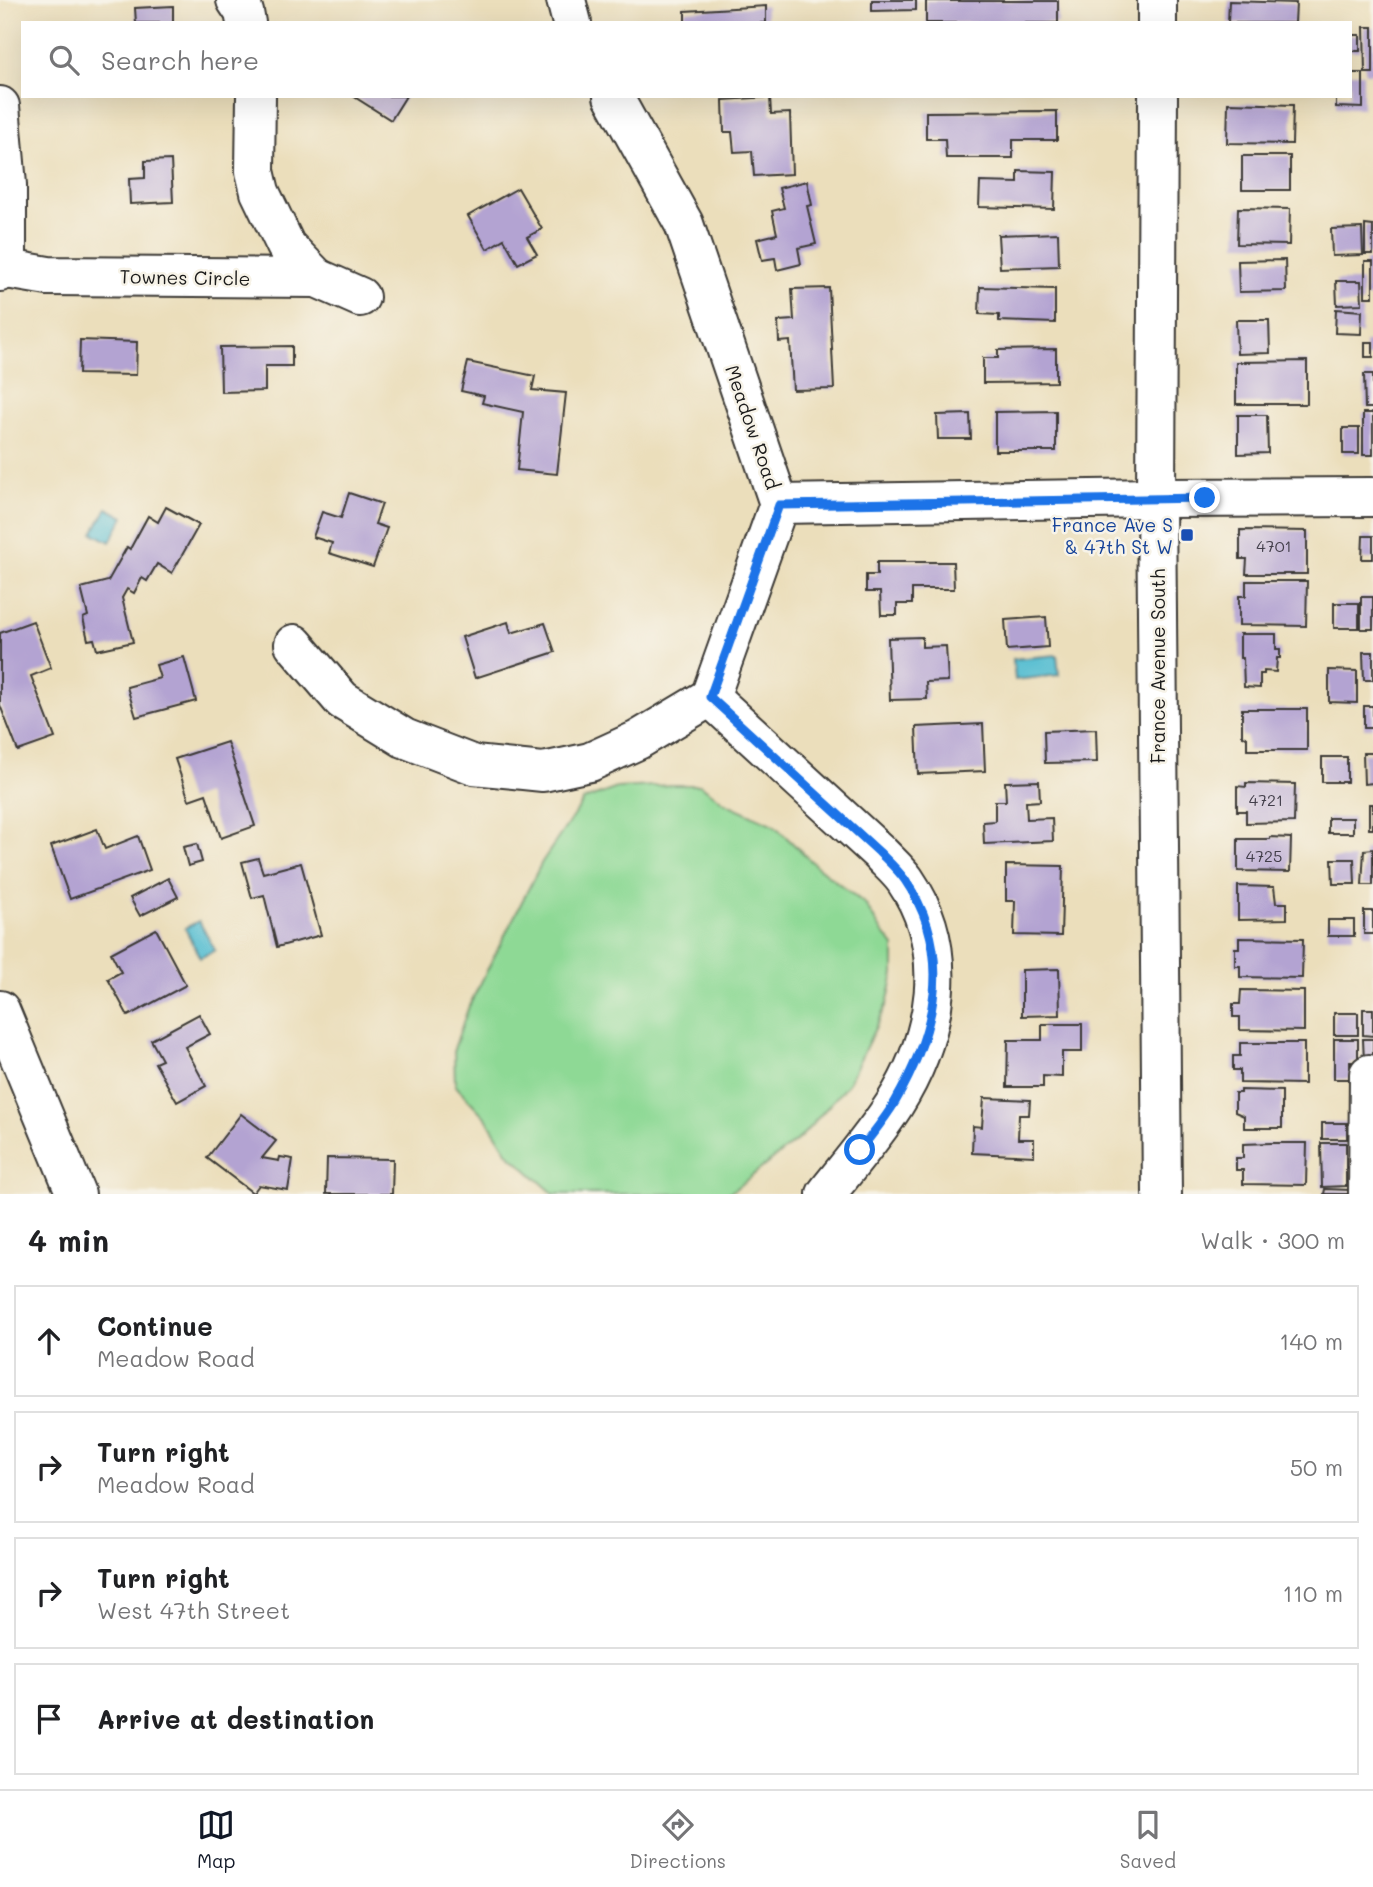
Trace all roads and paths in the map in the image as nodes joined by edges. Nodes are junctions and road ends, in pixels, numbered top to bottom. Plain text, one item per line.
1 (236, 0) edge
2 (566, 0) edge
3 (1157, 0) edge
4 (246, 21) edge
5 (571, 21) edge
6 (1157, 21) edge
7 (256, 98) edge
8 (614, 98) edge
9 (1157, 98) edge
10 (0, 106) edge
11 (4, 270) edge
12 (317, 278) junction
13 (360, 296) dead end
14 (1373, 497) edge
15 (1156, 498) junction
16 (779, 505) junction
17 (294, 644) dead end
18 (710, 697) junction
19 (3, 1025) edge
20 (1369, 1074) dead end
21 (76, 1194) edge
22 (826, 1194) edge
23 (1162, 1194) edge
24 (1368, 1194) edge

1 - 4 street
2 - 5 street
3 - 6 street
7 - 12 street
8 - 16 street, Meadow Road
9 - 15 street, France Avenue South
10 - 11 street
11 - 12 street, Townes Circle
12 - 13 street, Townes Circle
14 - 15 street
15 - 16 street
15 - 23 street, France Avenue South
16 - 18 street, Meadow Road
17 - 18 street
18 - 22 street
19 - 21 street
20 - 24 street

